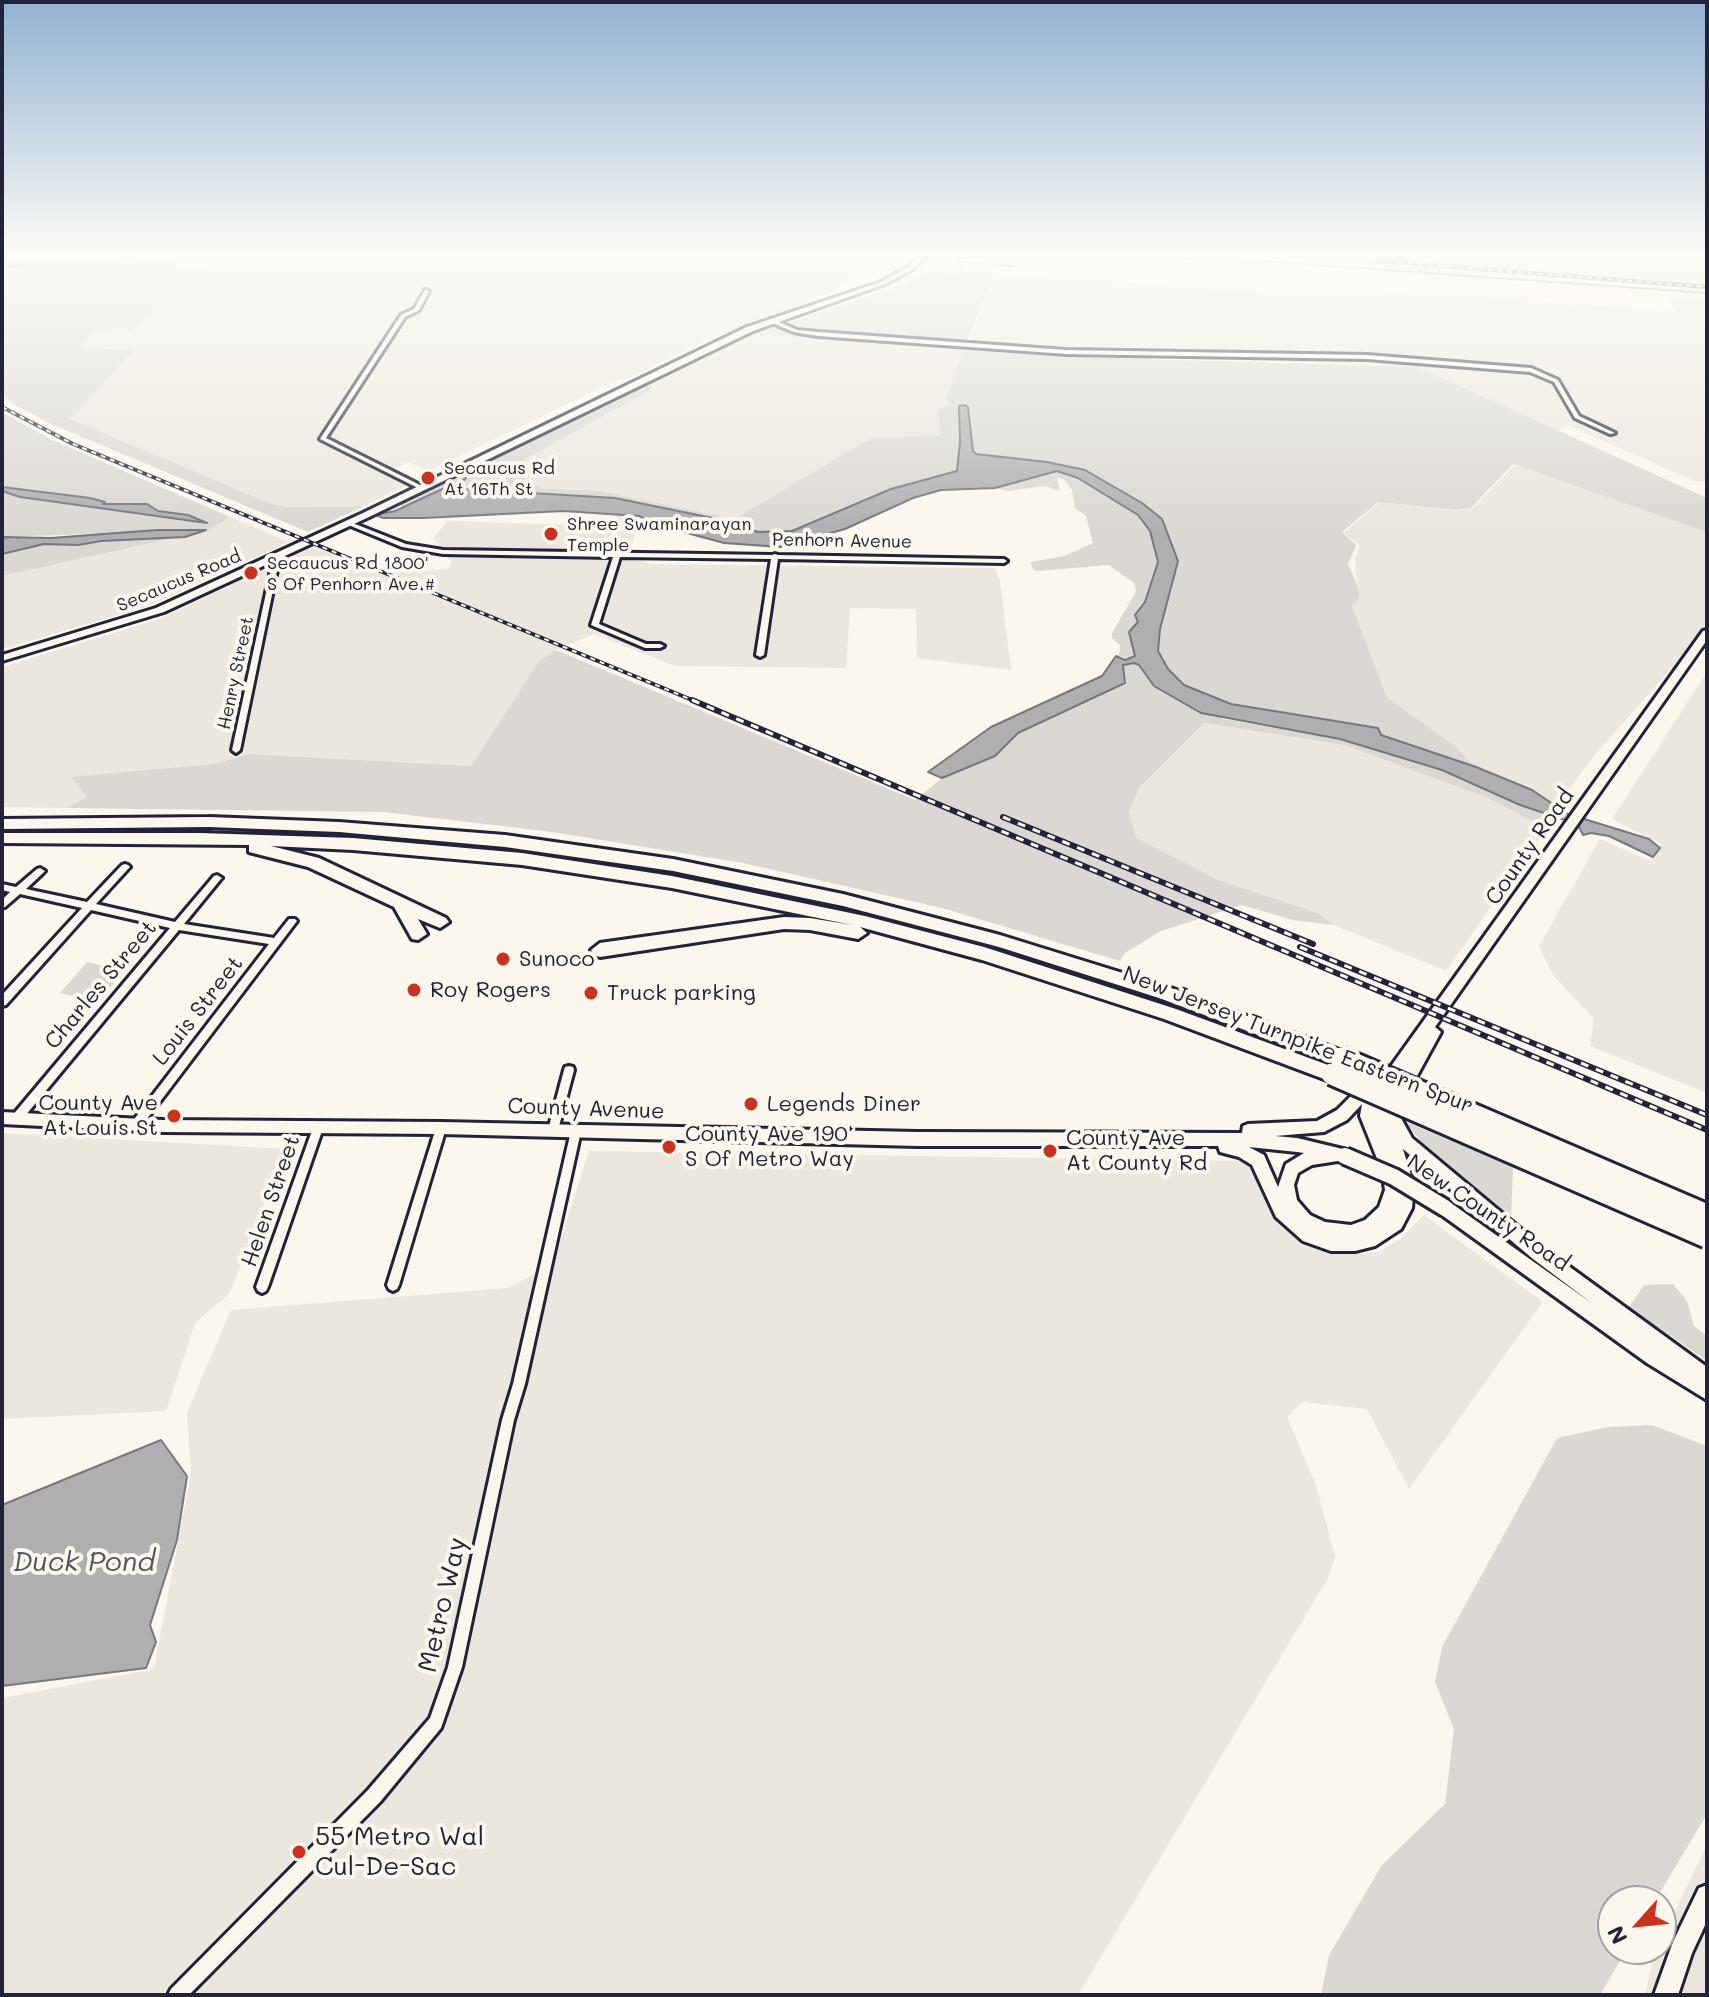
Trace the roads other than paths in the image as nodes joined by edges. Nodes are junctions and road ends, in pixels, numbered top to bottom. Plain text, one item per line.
1 (383, 347) edge
2 (717, 347) edge
3 (1000, 347) edge
4 (1612, 433) dead end
5 (422, 488) junction
6 (348, 523) junction
7 (617, 554) junction
8 (277, 556) junction
9 (775, 556) junction
10 (1004, 561) dead end
11 (1707, 633) edge
12 (660, 646) dead end
13 (760, 655) dead end
14 (2, 658) edge
15 (236, 750) dead end
16 (2, 829) edge
17 (104, 837) junction
18 (125, 867) dead end
19 (40, 871) dead end
20 (217, 878) dead end
21 (2, 887) edge
22 (15, 891) junction
23 (399, 903) junction
24 (2, 905) edge
25 (89, 907) junction
26 (292, 921) dead end
27 (440, 922) dead end
28 (178, 926) junction
29 (418, 934) dead end
30 (276, 942) junction
31 (600, 950) dead end
32 (1065, 979) junction
33 (1459, 987) junction
34 (2, 1002) edge
35 (1420, 1038) junction
36 (1336, 1066) junction
37 (569, 1070) dead end
38 (1387, 1084) junction
39 (9, 1118) edge
40 (136, 1125) junction
41 (318, 1128) junction
42 (441, 1128) junction
43 (553, 1130) junction
44 (576, 1131) junction
45 (1099, 1140) junction
46 (1169, 1140) junction
47 (1345, 1156) junction
48 (1707, 1215) edge
49 (1707, 1237) edge
50 (393, 1285) dead end
51 (262, 1287) dead end
52 (1656, 1350) junction
53 (1707, 1378) edge
54 (1707, 1391) edge
55 (1707, 1896) edge
56 (177, 1995) edge
57 (1666, 1995) edge

1 - 5 street
2 - 5 main road, Secaucus Road
3 - 4 street
5 - 6 main road, Secaucus Road
6 - 7 street, Penhorn Avenue
6 - 8 main road, Secaucus Road
7 - 9 street, Penhorn Avenue
7 - 12 street
8 - 14 main road, Secaucus Road
8 - 15 street, Henry Street
9 - 10 street, Penhorn Avenue
9 - 13 street
11 - 33 main road, County Road
16 - 17 highway, New Jersey Turnpike Eastern Spur
16 - 36 highway, New Jersey Turnpike Eastern Spur
17 - 23 highway
17 - 32 highway, New Jersey Turnpike Eastern Spur
18 - 25 street
19 - 22 street
20 - 28 street, Charles Street
21 - 22 street
22 - 24 street
22 - 25 street
23 - 27 highway
23 - 29 highway
25 - 28 street
25 - 34 street
26 - 30 street, Louis Street
28 - 30 street
28 - 39 street, Charles Street
30 - 40 street, Louis Street
31 - 32 highway
32 - 36 highway, New Jersey Turnpike Eastern Spur
33 - 35 main road, County Road
33 - 52 main road
35 - 38 main road, County Road
35 - 45 main road
36 - 48 highway, New Jersey Turnpike Eastern Spur, bridge
36 - 49 highway, New Jersey Turnpike Eastern Spur, bridge
37 - 43 street
38 - 46 main road
38 - 47 main road, County Road
39 - 40 main road, County Avenue
40 - 41 main road, County Avenue
41 - 42 main road, County Avenue
41 - 51 street, Helen Street
42 - 43 main road, County Avenue
42 - 50 street
43 - 44 main road, County Avenue
44 - 45 main road, County Avenue
44 - 56 street, Metro Way
45 - 46 main road, County Avenue
46 - 47 main road, New County Road
47 - 52 main road, New County Road, bridge
52 - 53 main road
52 - 54 main road, New County Road
55 - 57 main road

